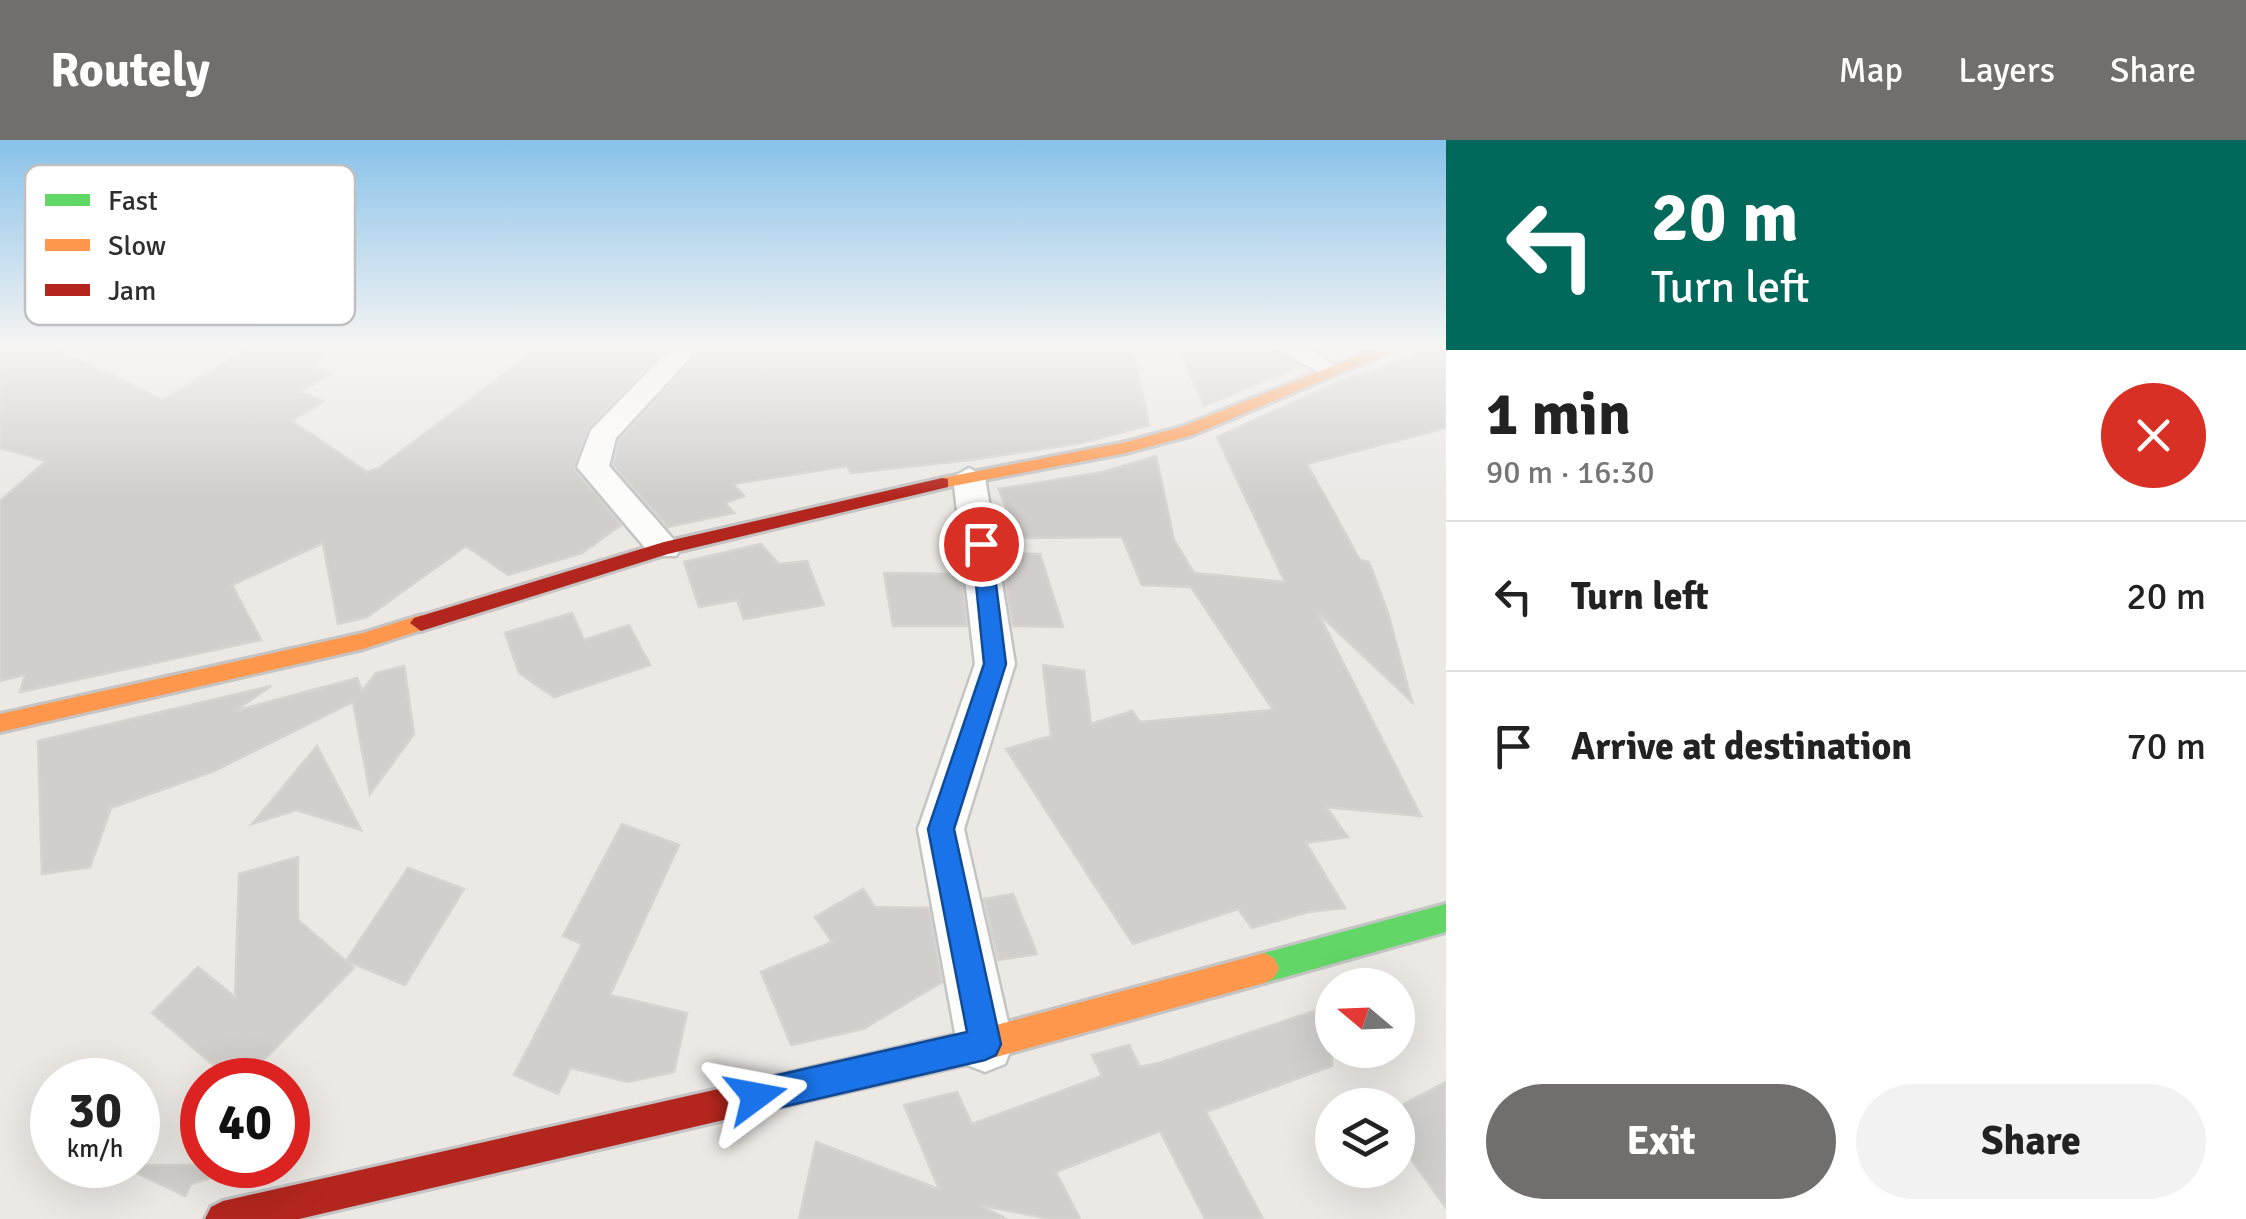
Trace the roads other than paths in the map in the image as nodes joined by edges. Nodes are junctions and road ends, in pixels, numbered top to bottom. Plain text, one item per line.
1 (641, 395) edge
2 (1268, 395) edge
3 (969, 477) junction
4 (664, 548) junction
5 (0, 722) edge
6 (1446, 918) edge
7 (985, 1044) junction
8 (223, 1219) edge

1 - 4 street
2 - 3 street
3 - 4 street
3 - 7 street
4 - 5 street
6 - 7 street
7 - 8 street

